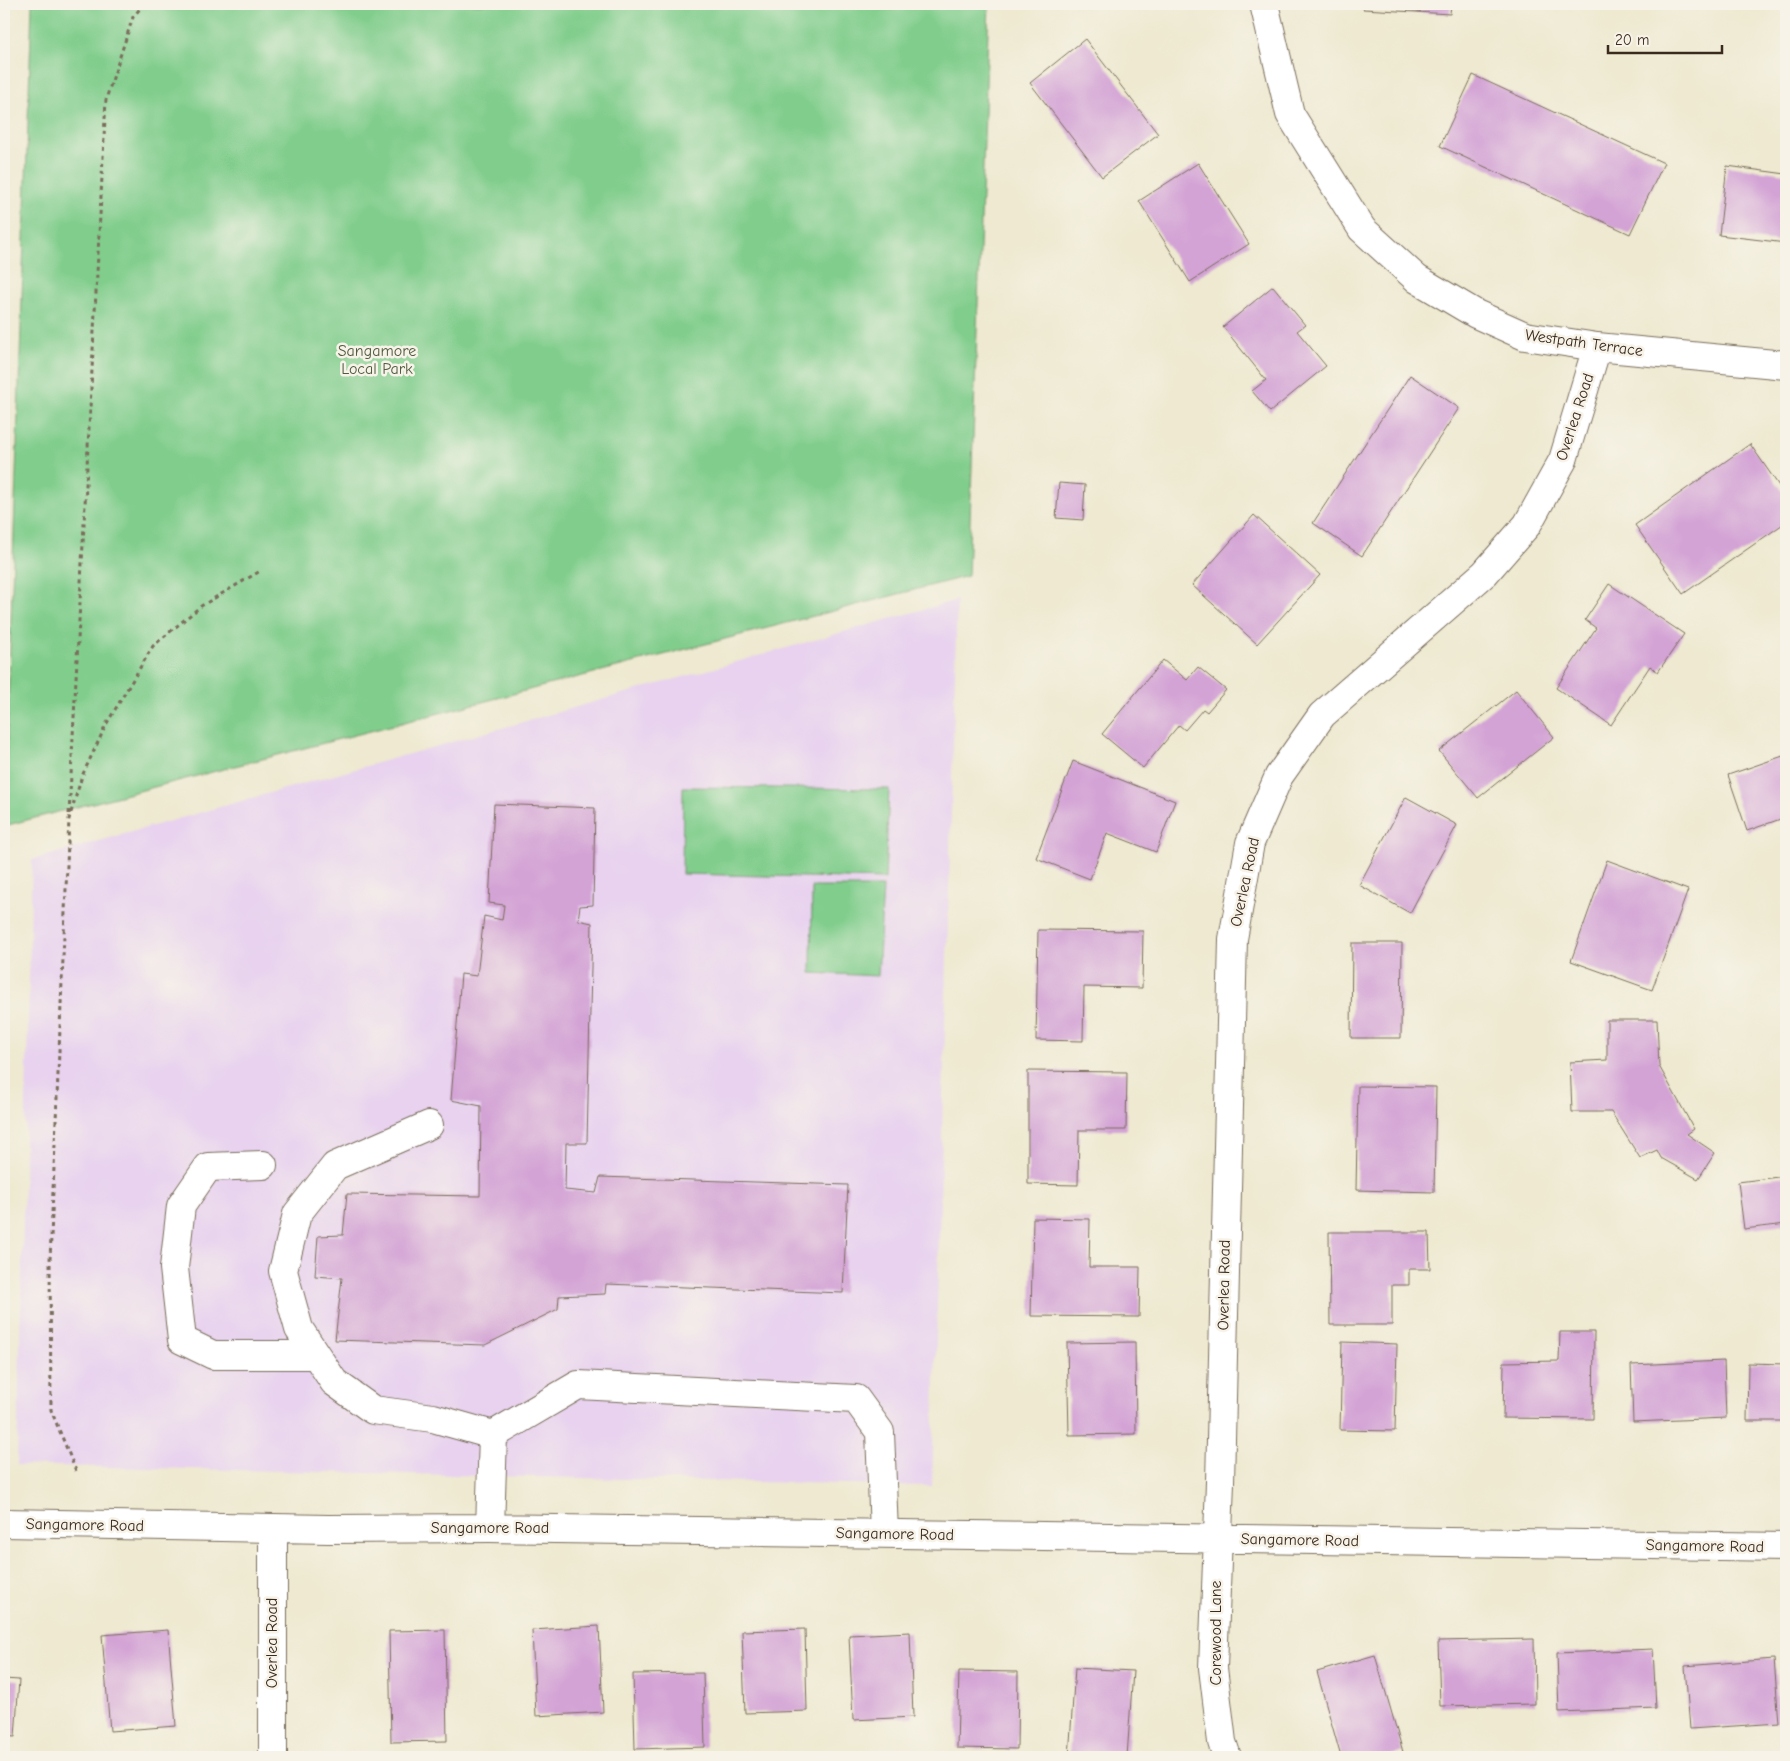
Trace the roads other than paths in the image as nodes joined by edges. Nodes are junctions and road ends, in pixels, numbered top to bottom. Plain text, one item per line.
1 (1264, 4) edge
2 (1597, 348) junction
3 (1786, 365) edge
4 (428, 1125) dead end
5 (263, 1165) dead end
6 (316, 1355) junction
7 (493, 1435) junction
8 (4, 1524) edge
9 (272, 1528) junction
10 (490, 1528) junction
11 (884, 1533) junction
12 (1218, 1538) junction
13 (1786, 1547) edge
14 (273, 1757) edge
15 (1227, 1757) edge

1 - 2 street, Westpath Terrace
2 - 3 street, Westpath Terrace
2 - 12 street, Overlea Road
4 - 6 street
5 - 6 street
6 - 7 street
7 - 10 street
7 - 11 street
8 - 9 street, Sangamore Road
9 - 10 street, Sangamore Road
9 - 14 street, Overlea Road
10 - 11 street, Sangamore Road
11 - 12 street, Sangamore Road
12 - 13 street, Sangamore Road
12 - 15 street, Corewood Lane

